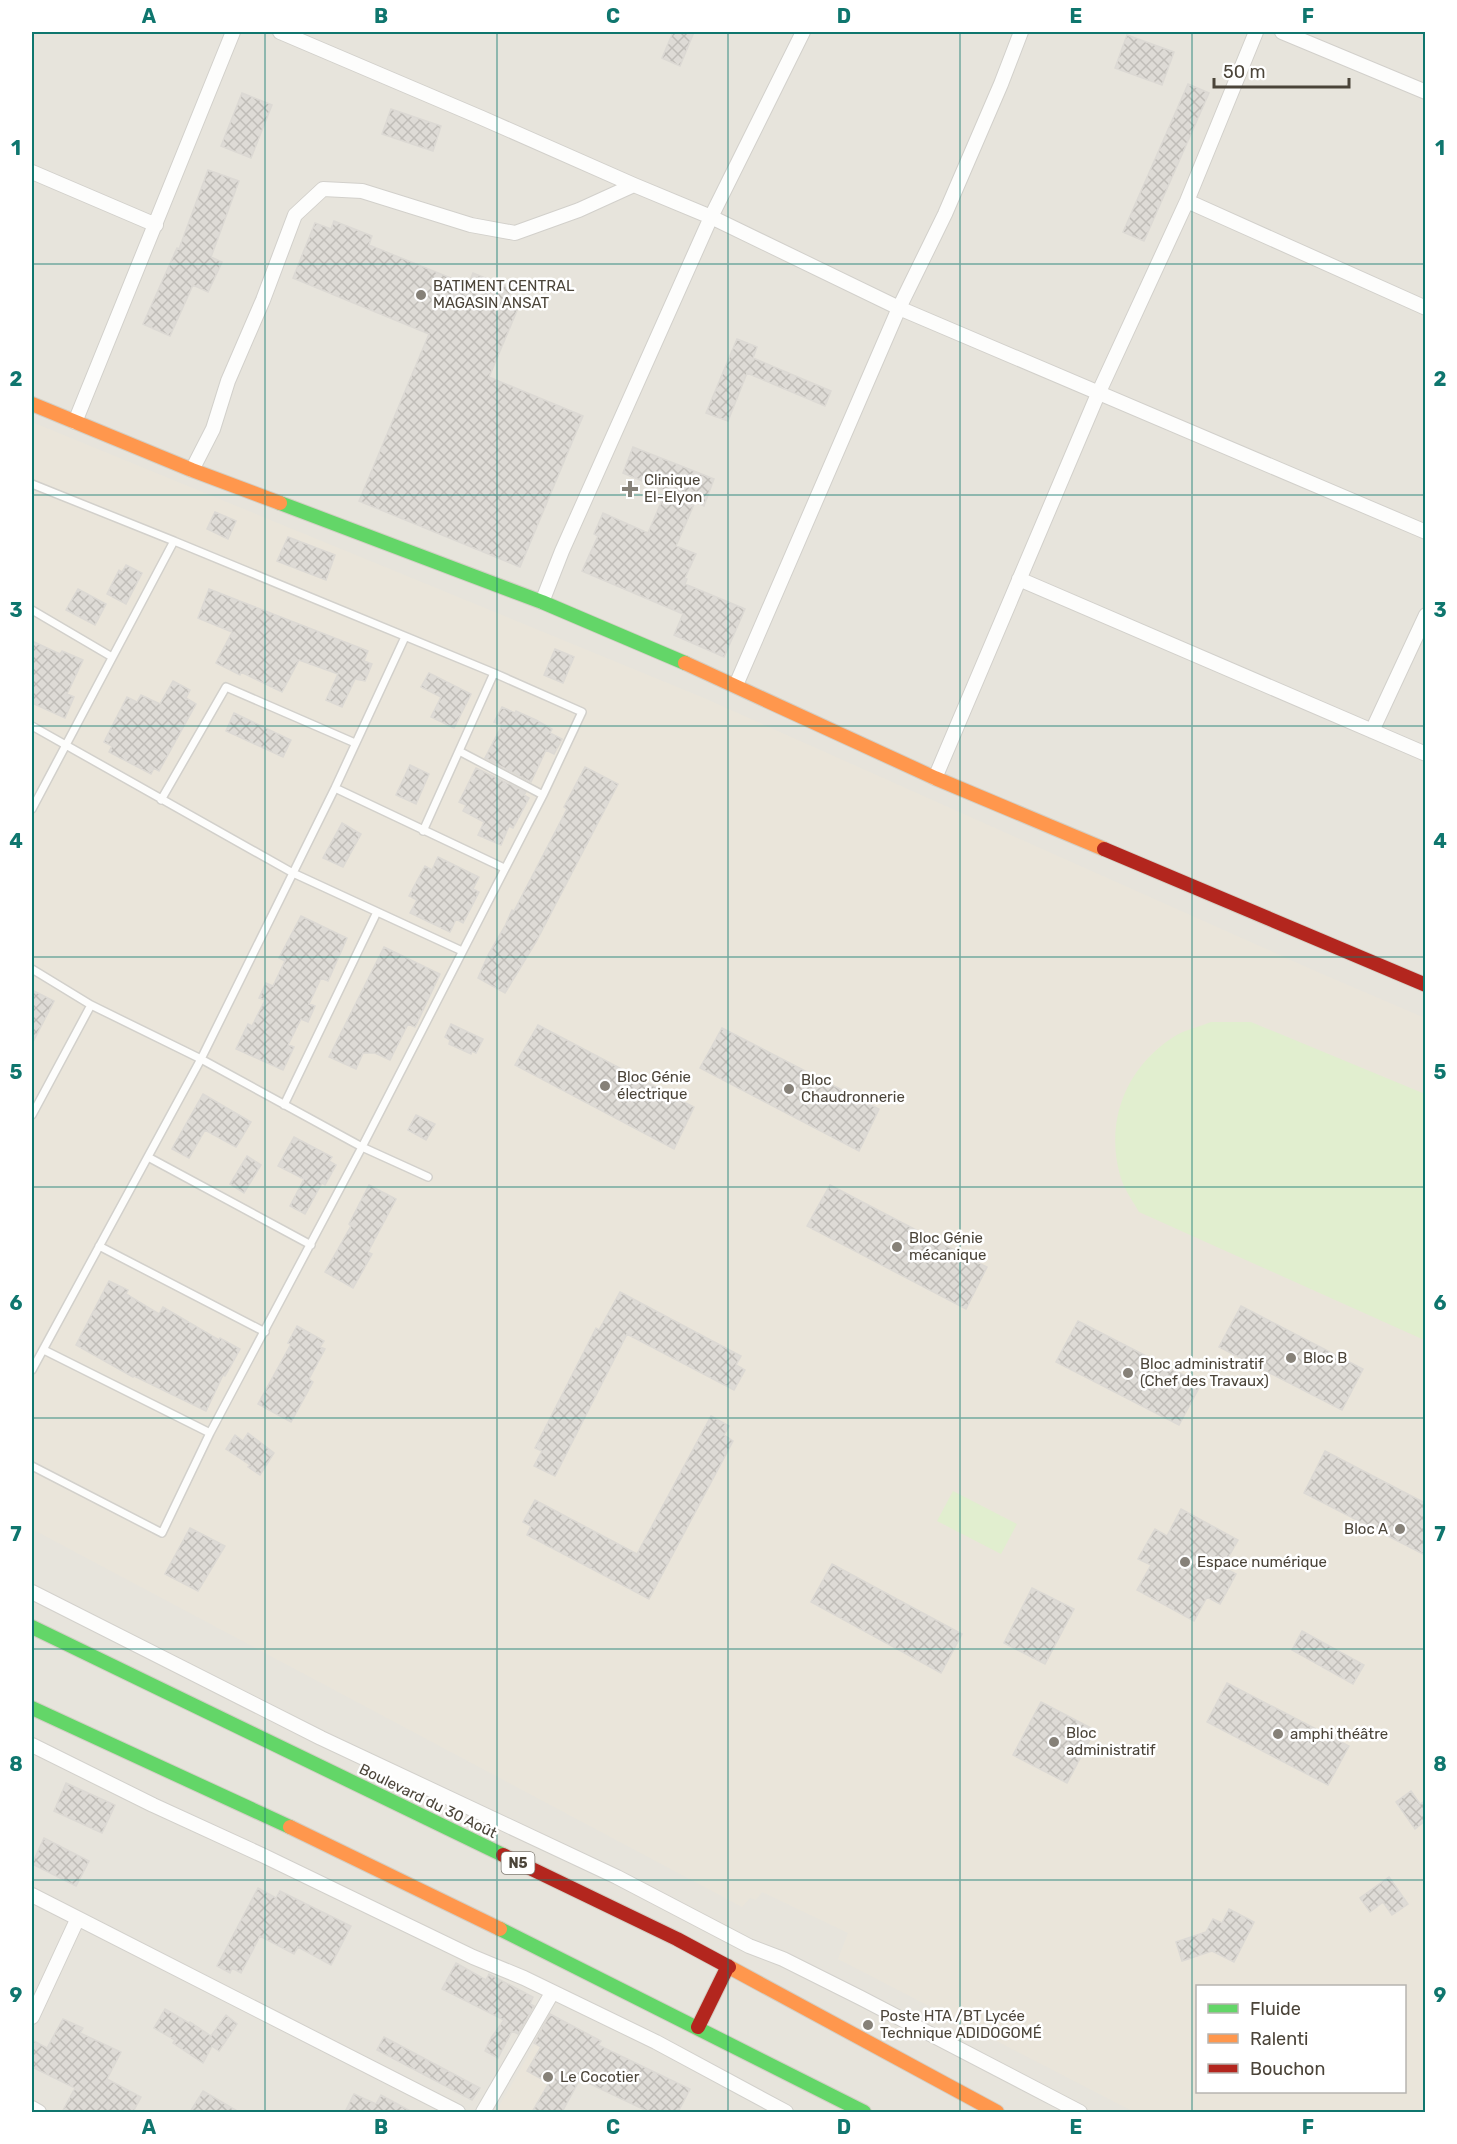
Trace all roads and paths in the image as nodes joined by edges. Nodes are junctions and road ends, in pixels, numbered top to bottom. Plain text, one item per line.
1 (233, 32) edge
2 (280, 32) edge
3 (803, 32) edge
4 (1021, 32) edge
5 (1256, 32) edge
6 (1282, 32) edge
7 (1425, 92) edge
8 (32, 172) edge
9 (634, 185) junction
10 (1187, 201) junction
11 (711, 217) junction
12 (156, 225) junction
13 (899, 308) junction
14 (1425, 308) edge
15 (1098, 393) junction
16 (32, 404) edge
17 (75, 422) junction
18 (192, 470) junction
19 (32, 484) edge
20 (1425, 532) edge
21 (174, 541) junction
22 (1020, 579) junction
23 (542, 602) junction
24 (32, 610) edge
25 (1425, 615) edge
26 (405, 637) junction
27 (112, 657) junction
28 (494, 673) junction
29 (736, 685) junction
30 (32, 726) edge
31 (1372, 731) junction
32 (355, 743) junction
33 (66, 747) junction
34 (459, 752) junction
35 (1425, 753) edge
36 (935, 778) junction
37 (335, 788) junction
38 (543, 795) junction
39 (161, 800) junction
40 (32, 809) edge
41 (423, 831) junction
42 (504, 868) junction
43 (292, 873) junction
44 (377, 912) junction
45 (462, 951) junction
46 (32, 969) edge
47 (1425, 985) edge
48 (91, 1005) junction
49 (201, 1059) junction
50 (284, 1104) junction
51 (32, 1115) edge
52 (362, 1147) junction
53 (148, 1157) junction
54 (428, 1177) dead end
55 (311, 1245) junction
56 (99, 1246) junction
57 (265, 1332) junction
58 (44, 1350) junction
59 (32, 1370) edge
60 (210, 1433) junction
61 (32, 1466) edge
62 (32, 1592) edge
63 (32, 1627) edge
64 (32, 1708) edge
65 (32, 1745) edge
66 (32, 1895) edge
67 (77, 1920) junction
68 (728, 1966) junction
69 (552, 1993) junction
70 (32, 2017) edge
71 (698, 2027) junction
72 (32, 2108) edge
73 (39, 2112) edge
74 (458, 2112) edge
75 (483, 2112) edge
76 (786, 2112) edge
77 (864, 2112) edge
78 (997, 2112) edge
79 (1080, 2112) edge

1 - 12 street
2 - 9 street
3 - 11 street
4 - 13 street
5 - 10 street
6 - 7 street
8 - 12 street
9 - 11 street
9 - 18 street
10 - 14 street
10 - 15 street
11 - 13 street
11 - 23 street
12 - 17 street
13 - 15 street
13 - 29 street
15 - 20 street
15 - 22 street
16 - 17 main road
17 - 18 main road
18 - 23 main road
19 - 21 lane
21 - 26 lane
21 - 27 lane
22 - 31 street
22 - 36 street
23 - 29 main road
24 - 27 lane
25 - 31 street
26 - 28 lane
26 - 32 lane
27 - 33 lane
28 - 34 lane
28 - 38 lane
29 - 36 main road
30 - 33 lane
31 - 35 street
32 - 37 lane
32 - 39 lane
33 - 39 lane
33 - 40 lane
34 - 38 lane
34 - 41 lane
36 - 47 main road
37 - 41 lane
37 - 43 lane
38 - 42 lane
39 - 43 lane
41 - 42 lane
42 - 45 lane
43 - 44 lane
43 - 49 lane
44 - 45 lane
44 - 50 lane
45 - 52 lane
46 - 48 lane
48 - 49 lane
48 - 51 lane
49 - 50 lane
49 - 53 lane
50 - 52 lane
52 - 54 lane
52 - 55 lane
53 - 55 lane
53 - 56 lane
55 - 57 lane
56 - 57 lane
56 - 58 lane
57 - 60 lane
58 - 59 lane
58 - 60 lane
60 - 61 lane
62 - 79 street
63 - 68 main road, Boulevard du 30 Août / N5
64 - 71 main road
65 - 69 street
66 - 67 street
67 - 70 street
67 - 74 street
68 - 71 main road
68 - 78 main road, Boulevard du 30 Août / N5
69 - 75 street
69 - 76 street
71 - 77 main road
72 - 73 street

